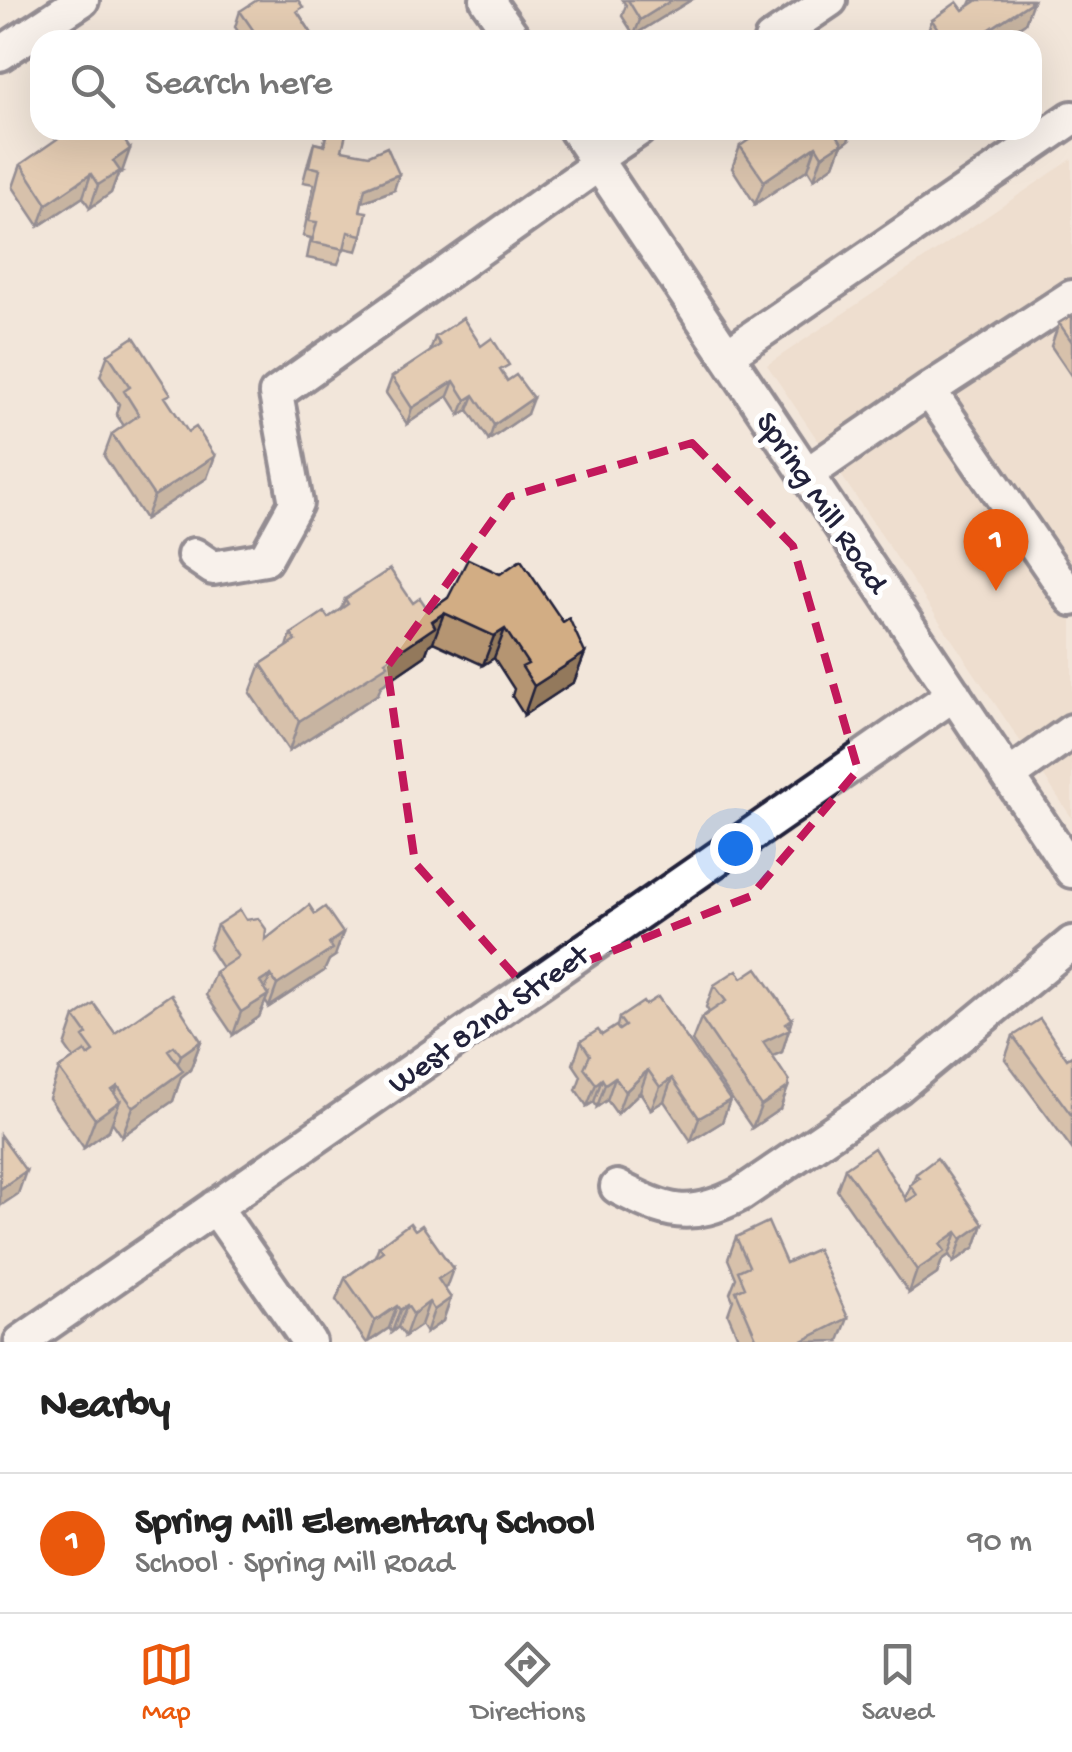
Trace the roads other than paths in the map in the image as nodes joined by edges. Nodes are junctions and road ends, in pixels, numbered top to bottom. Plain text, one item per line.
1 (82, 0) edge
2 (487, 0) edge
3 (830, 0) edge
4 (36, 30) edge
5 (507, 30) edge
6 (786, 30) edge
7 (30, 34) edge
8 (0, 54) edge
9 (1072, 118) edge
10 (1042, 139) edge
11 (583, 140) edge
12 (625, 140) edge
13 (1040, 140) edge
14 (597, 161) junction
15 (1072, 297) edge
16 (727, 355) junction
17 (929, 390) junction
18 (806, 475) junction
19 (194, 554) dead end
20 (1072, 601) edge
21 (954, 694) junction
22 (1072, 731) edge
23 (1009, 776) junction
24 (1072, 871) edge
25 (1072, 943) edge
26 (617, 1186) dead end
27 (214, 1207) junction
28 (27, 1340) edge
29 (309, 1342) edge

1 - 4 street
2 - 5 street
3 - 6 street
7 - 8 street
9 - 10 street
11 - 14 street, Spring Mill Road
12 - 14 street
13 - 16 street
14 - 16 street, Spring Mill Road
14 - 19 street
15 - 17 street
16 - 18 street, Spring Mill Road
17 - 18 street
17 - 20 street
18 - 21 street, Spring Mill Road
21 - 23 street, Spring Mill Road
21 - 27 street, West 82nd Street
22 - 23 street
23 - 24 street, Spring Mill Road
25 - 26 street
27 - 28 street, West 82nd Street
27 - 29 street

